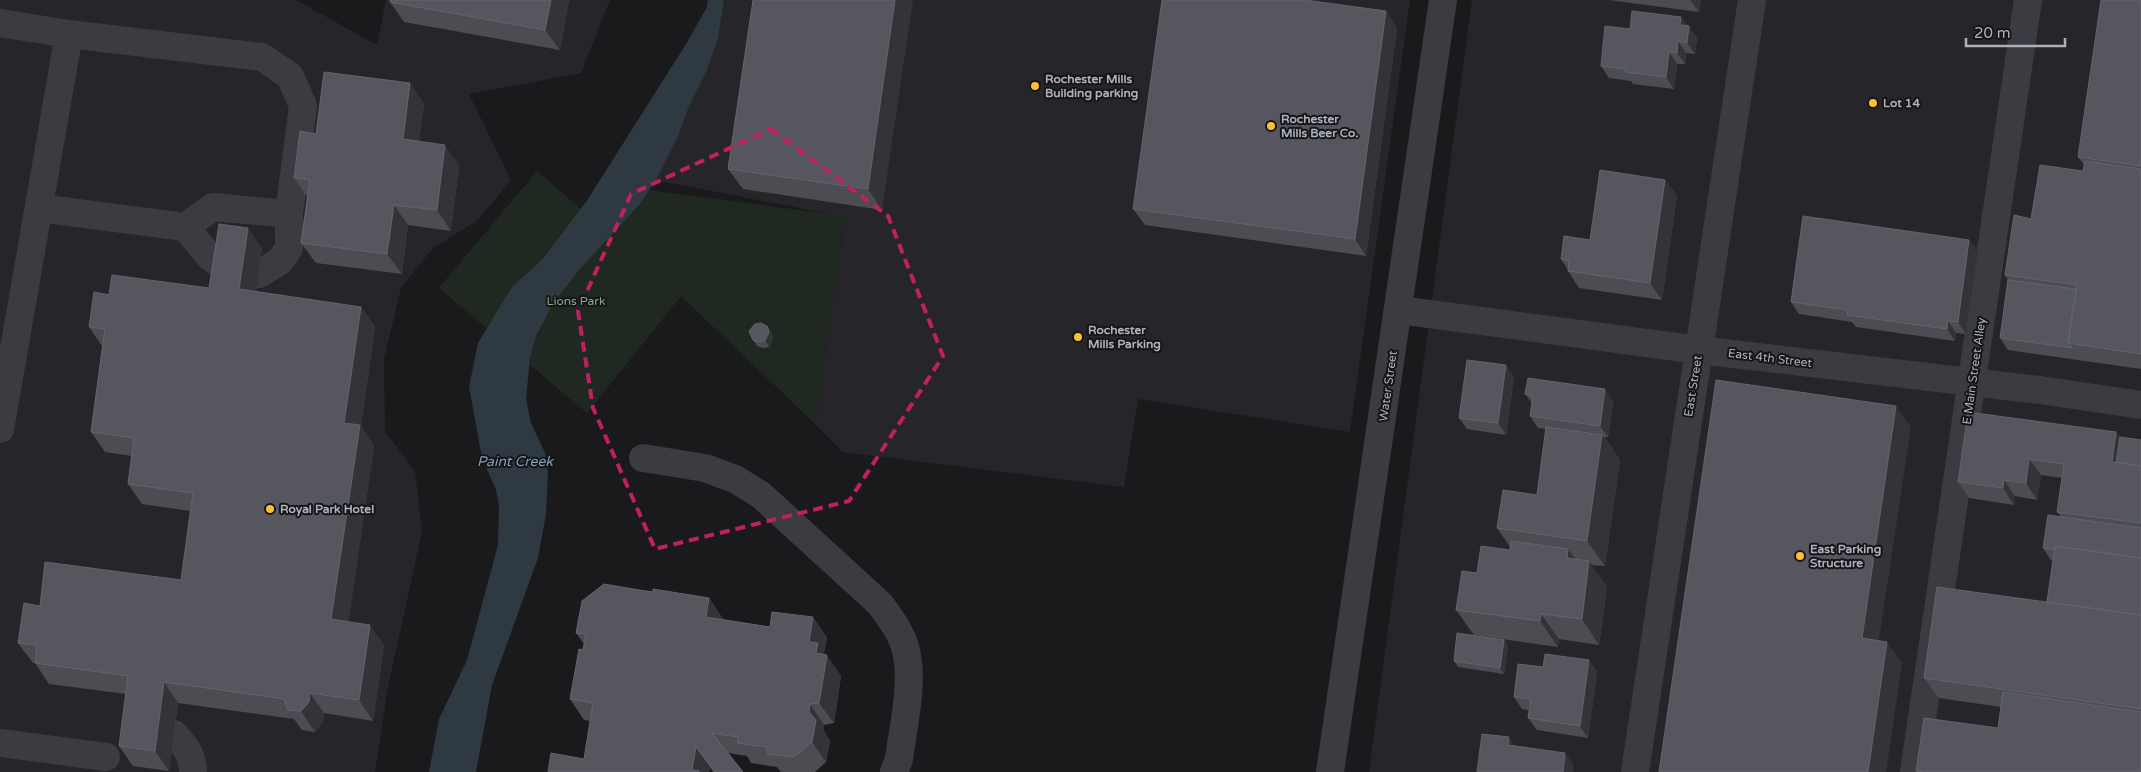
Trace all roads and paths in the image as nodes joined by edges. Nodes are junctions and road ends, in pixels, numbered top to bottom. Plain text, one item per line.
1 (1443, 0) edge
2 (1752, 0) edge
3 (2028, 0) edge
4 (0, 23) edge
5 (69, 34) junction
6 (39, 208) junction
7 (289, 214) junction
8 (185, 227) junction
9 (229, 270) edge
10 (259, 274) dead end
11 (1399, 310) junction
12 (1699, 350) junction
13 (1972, 382) junction
14 (2141, 405) edge
15 (0, 429) edge
16 (643, 458) dead end
17 (174, 734) dead end
18 (126, 736) edge
19 (0, 743) edge
20 (105, 764) edge
21 (194, 772) edge
22 (894, 772) edge
23 (1330, 772) edge
24 (1636, 772) edge
25 (1914, 772) edge

1 - 11 street, Water Street
2 - 12 street, East Street
3 - 13 street, E Main Street Alley
4 - 5 street
5 - 6 street
5 - 7 street
6 - 8 street
6 - 15 street
7 - 8 street
7 - 10 street
8 - 9 street
11 - 12 street, East 4th Street
11 - 23 street, Water Street
12 - 13 street, East 4th Street
12 - 24 street, East Street
13 - 14 street, East 4th Street
13 - 25 street, E Main Street Alley
16 - 22 street
17 - 21 street
18 - 20 street
19 - 20 street

